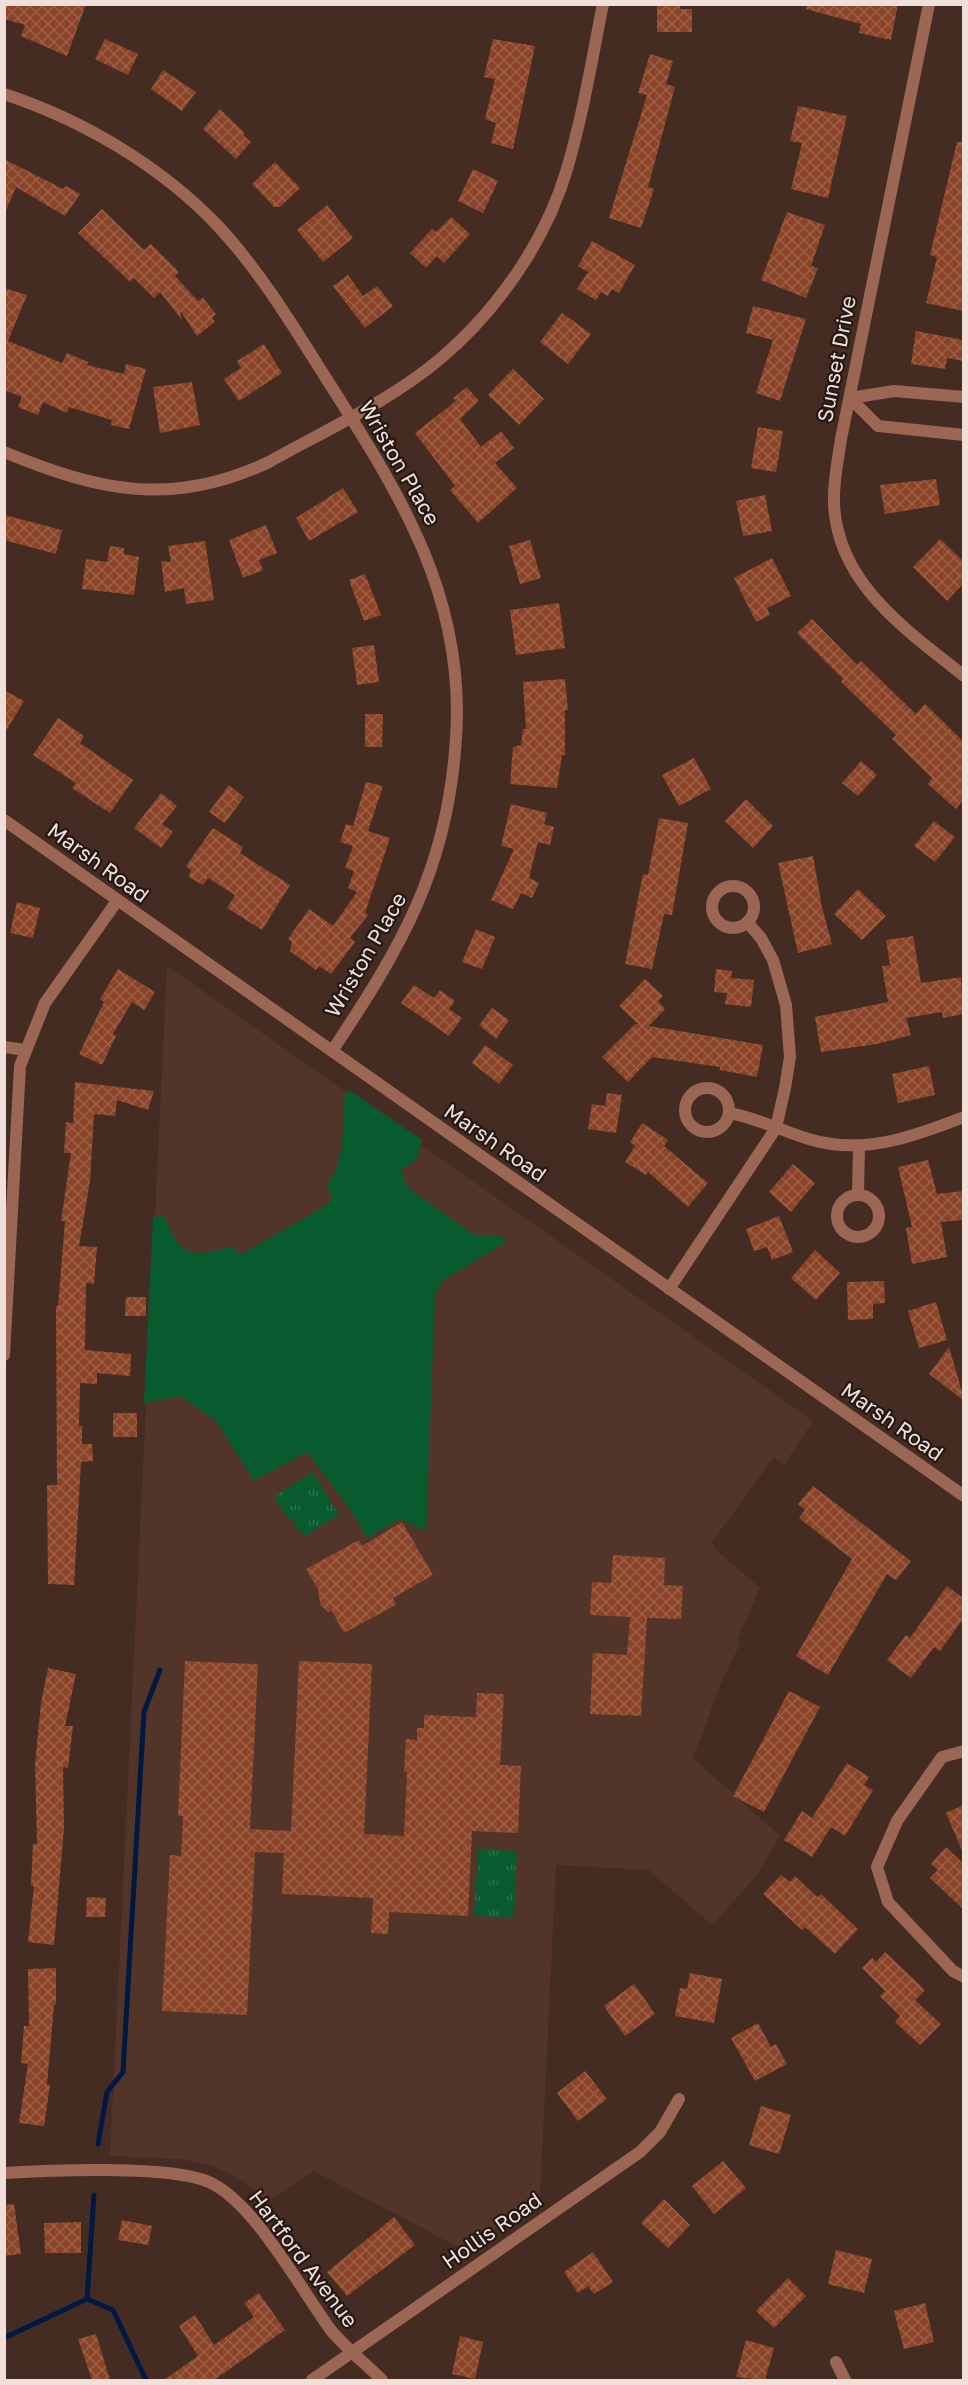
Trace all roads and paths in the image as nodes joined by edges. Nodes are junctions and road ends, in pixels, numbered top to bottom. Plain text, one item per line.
1 (603, 4) edge
2 (928, 4) edge
3 (4, 94) edge
4 (963, 397) edge
5 (850, 398) junction
6 (350, 416) junction
7 (963, 435) edge
8 (4, 452) edge
9 (963, 676) edge
10 (4, 820) edge
11 (117, 901) junction
12 (747, 922) dead end
13 (4, 1047) edge
14 (26, 1050) junction
15 (332, 1051) junction
16 (963, 1104) edge
17 (963, 1110) edge
18 (729, 1113) dead end
19 (963, 1116) edge
20 (776, 1128) junction
21 (859, 1146) junction
22 (858, 1194) dead end
23 (669, 1289) junction
24 (5, 1337) edge
25 (4, 1356) edge
26 (963, 1496) edge
27 (963, 1751) edge
28 (963, 1977) edge
29 (680, 2099) dead end
30 (4, 2173) edge
31 (352, 2353) junction
32 (836, 2362) dead end
33 (312, 2380) edge
34 (382, 2380) edge
35 (845, 2380) edge

1 - 6 street
2 - 5 street, Sunset Drive
3 - 6 street, Wriston Place
4 - 5 street
5 - 7 street
5 - 9 street, Sunset Drive
6 - 8 street
6 - 15 street, Wriston Place
10 - 11 street, Marsh Road
11 - 14 street
11 - 15 street, Marsh Road
12 - 20 street
13 - 14 street
14 - 24 street
15 - 23 street, Marsh Road
16 - 17 street
18 - 20 street
19 - 21 street
20 - 21 street
20 - 23 street
21 - 22 street
23 - 26 street, Marsh Road
24 - 25 street
27 - 28 street
29 - 31 street, Hollis Road
30 - 31 street, Hartford Avenue
31 - 33 street, Hollis Road
31 - 34 street, Hartford Avenue
32 - 35 street

